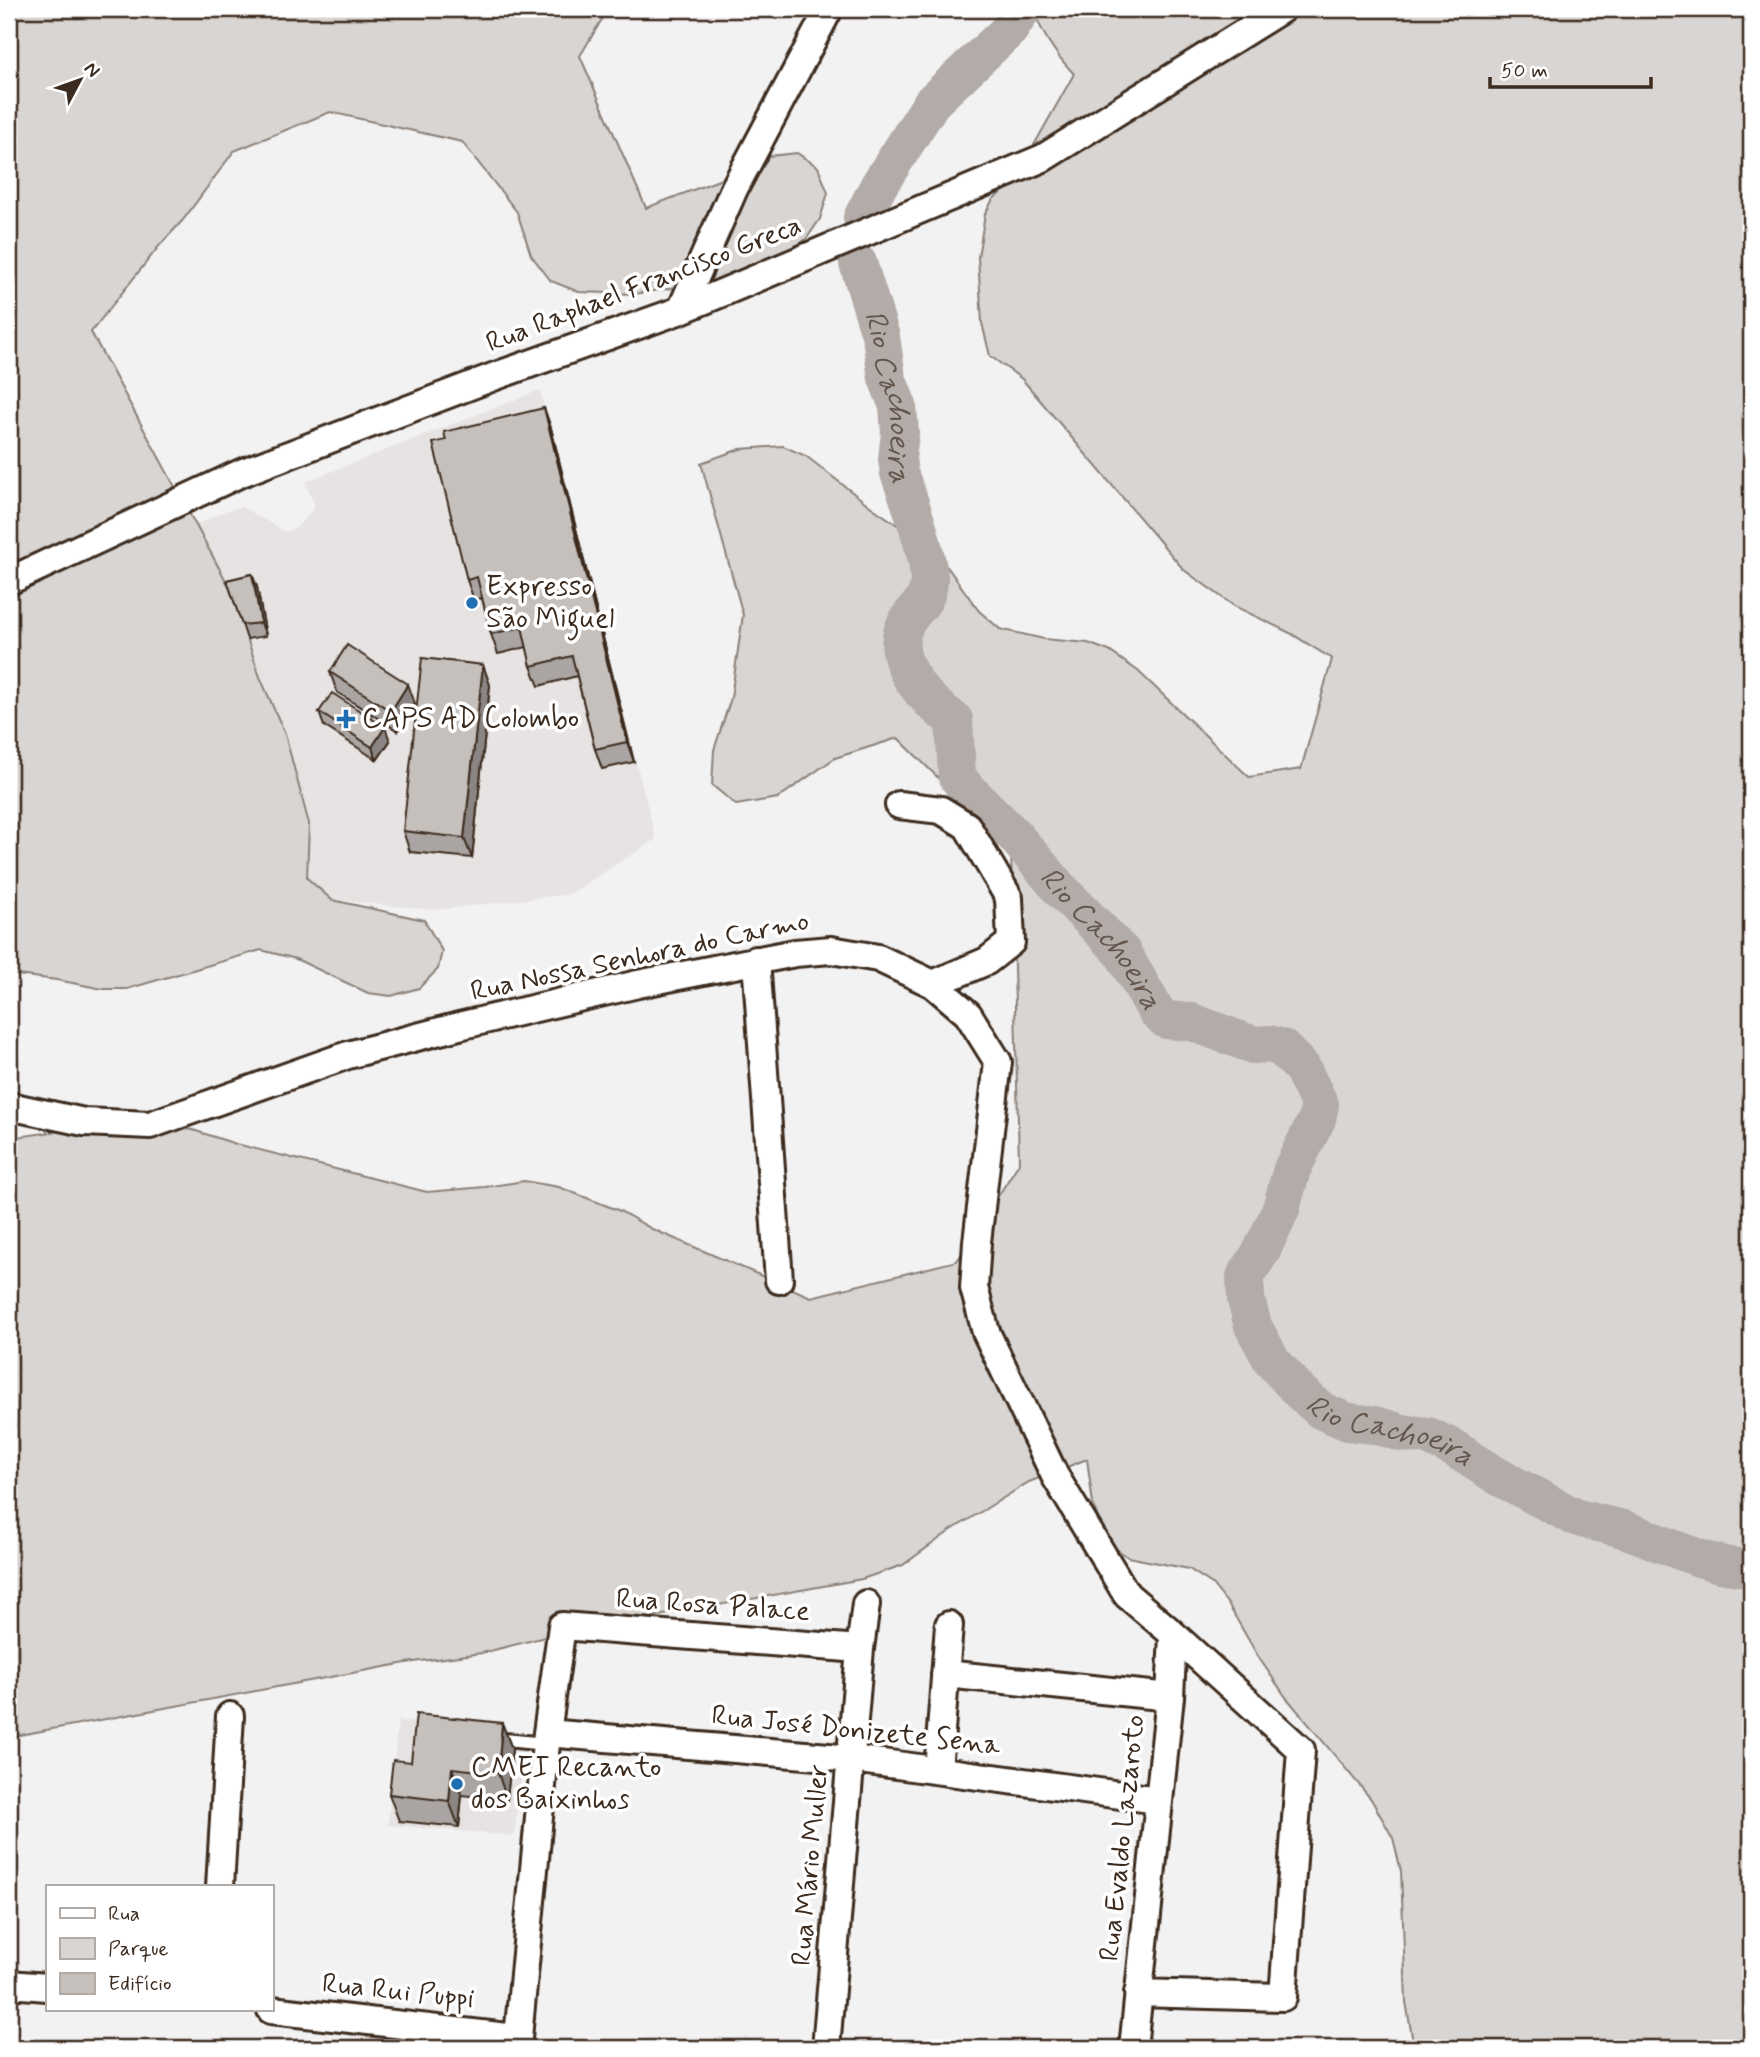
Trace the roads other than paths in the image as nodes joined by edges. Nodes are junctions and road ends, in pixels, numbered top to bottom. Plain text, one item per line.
1 (829, 9) edge
2 (1282, 9) edge
3 (681, 310) junction
4 (9, 581) edge
5 (899, 805) dead end
6 (756, 960) junction
7 (933, 984) junction
8 (9, 1106) edge
9 (779, 1280) dead end
10 (866, 1604) dead end
11 (949, 1625) dead end
12 (1173, 1634) junction
13 (860, 1648) junction
14 (945, 1674) junction
15 (1170, 1697) junction
16 (230, 1716) dead end
17 (477, 1737) edge
18 (546, 1738) junction
19 (852, 1759) junction
20 (938, 1770) junction
21 (1158, 1800) junction
22 (220, 1885) edge
23 (9, 1984) edge
24 (46, 1987) edge
25 (1138, 1993) junction
26 (273, 2010) edge
27 (518, 2043) edge
28 (826, 2048) edge
29 (1133, 2048) edge

1 - 3 street
2 - 3 street, Rua Raphael Francisco Greca
3 - 4 street, Rua Raphael Francisco Greca
5 - 7 street
6 - 7 street, Rua Nossa Senhora do Carmo
6 - 8 street, Rua Nossa Senhora do Carmo
6 - 9 street
7 - 12 street, Rua Nossa Senhora do Carmo
10 - 13 street, Rua Mário Muller
11 - 14 street
12 - 15 street, Rua Evaldo Lazaroto
12 - 25 street, Rua Nossa Senhora do Carmo
13 - 18 street, Rua Rosa Palace
13 - 19 street, Rua Mário Muller
14 - 15 street
14 - 20 street
15 - 21 street, Rua Evaldo Lazaroto
16 - 22 street
17 - 18 lane
18 - 19 street, Rua José Donizete Sena
18 - 27 street
19 - 20 street, Rua José Donizete Sena
19 - 28 street, Rua Mário Muller
20 - 21 street, Rua José Donizete Sena
21 - 25 street, Rua Evaldo Lazaroto
23 - 24 street
25 - 29 street, Rua Evaldo Lazaroto
26 - 27 street, Rua Rui Puppi

